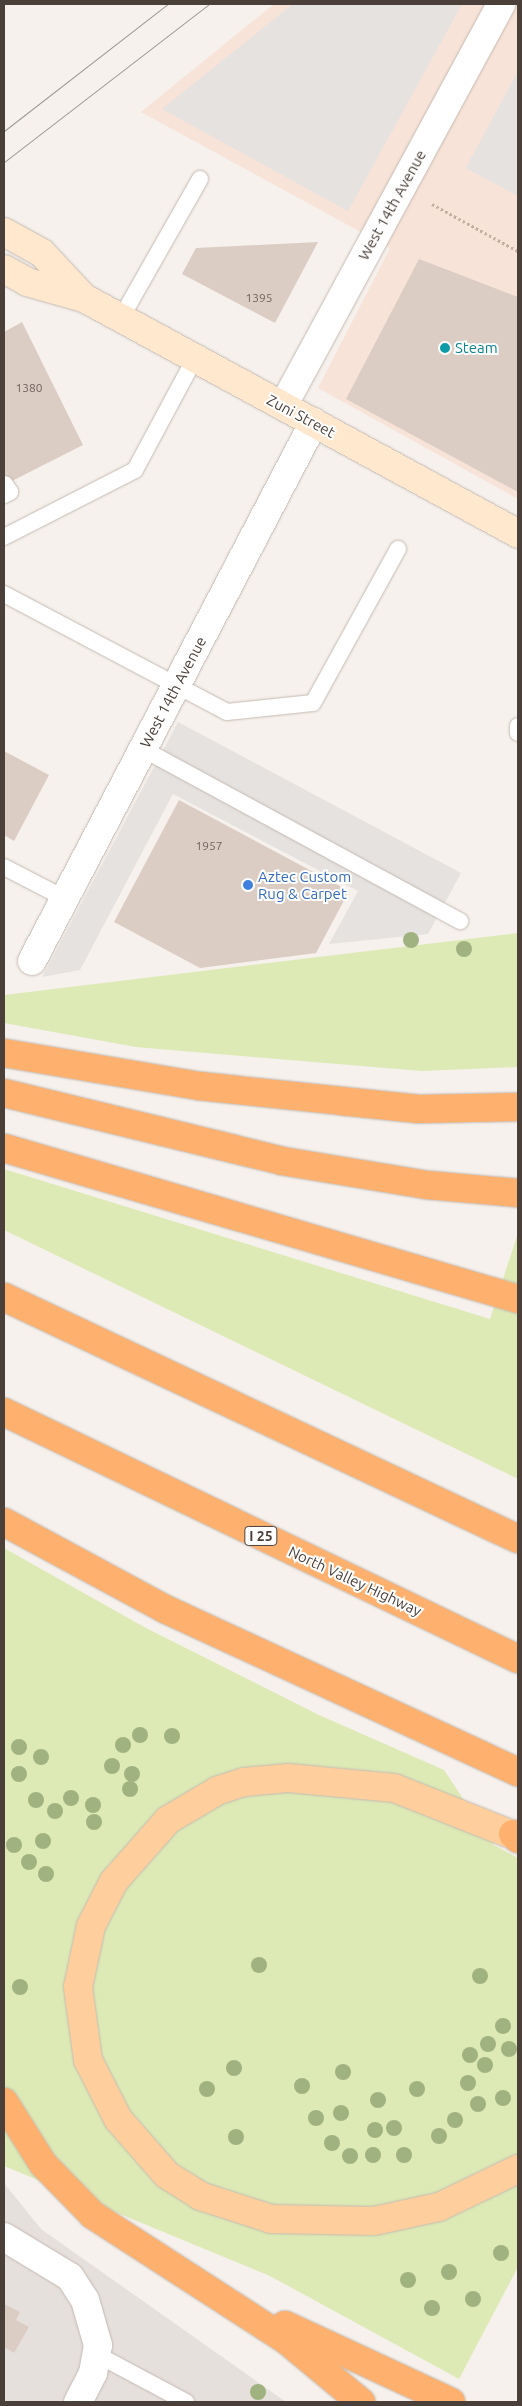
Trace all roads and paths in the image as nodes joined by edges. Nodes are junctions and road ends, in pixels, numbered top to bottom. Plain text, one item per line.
1 (501, 4) edge
2 (200, 179) dead end
3 (431, 203) dead end
4 (4, 232) edge
5 (518, 251) edge
6 (4, 269) edge
7 (84, 298) junction
8 (121, 318) junction
9 (195, 358) junction
10 (283, 406) junction
11 (314, 422) junction
12 (518, 534) edge
13 (4, 537) edge
14 (398, 549) dead end
15 (4, 594) edge
16 (176, 685) junction
17 (518, 726) edge
18 (518, 733) edge
19 (143, 749) junction
20 (4, 867) edge
21 (66, 899) junction
22 (460, 921) dead end
23 (32, 961) dead end
24 (4, 1053) edge
25 (4, 1093) edge
26 (518, 1108) edge
27 (4, 1148) edge
28 (518, 1194) edge
29 (358, 1250) junction
30 (518, 1285) edge
31 (4, 1297) edge
32 (518, 1299) edge
33 (4, 1412) edge
34 (4, 1522) edge
35 (518, 1539) edge
36 (518, 1659) edge
37 (518, 1772) edge
38 (516, 1837) edge
39 (4, 2102) edge
40 (518, 2168) edge
41 (4, 2236) edge
42 (210, 2291) junction
43 (96, 2354) junction
44 (78, 2402) edge
45 (186, 2402) edge
46 (361, 2402) edge
47 (451, 2402) edge

1 - 10 street, West 14th Avenue
2 - 8 lane
3 - 5 path
4 - 7 street, Zuni Street
6 - 7 street, Zuni Street
7 - 8 street, Zuni Street
8 - 9 street, Zuni Street
9 - 10 street, Zuni Street
9 - 13 lane
10 - 11 street, Zuni Street
11 - 12 street, Zuni Street
11 - 16 street, West 14th Avenue
14 - 16 lane
15 - 16 lane
16 - 19 street, West 14th Avenue
17 - 18 lane
19 - 21 street, West 14th Avenue
19 - 22 lane
20 - 21 lane
21 - 23 street, West 14th Avenue
24 - 26 highway
25 - 28 highway
27 - 29 highway
29 - 30 highway
29 - 32 highway
31 - 35 highway
33 - 36 highway, North Valley Highway / I 25
34 - 37 highway
38 - 40 main road
39 - 42 highway
41 - 43 street
42 - 46 highway
42 - 47 highway
43 - 44 street
43 - 45 lane

